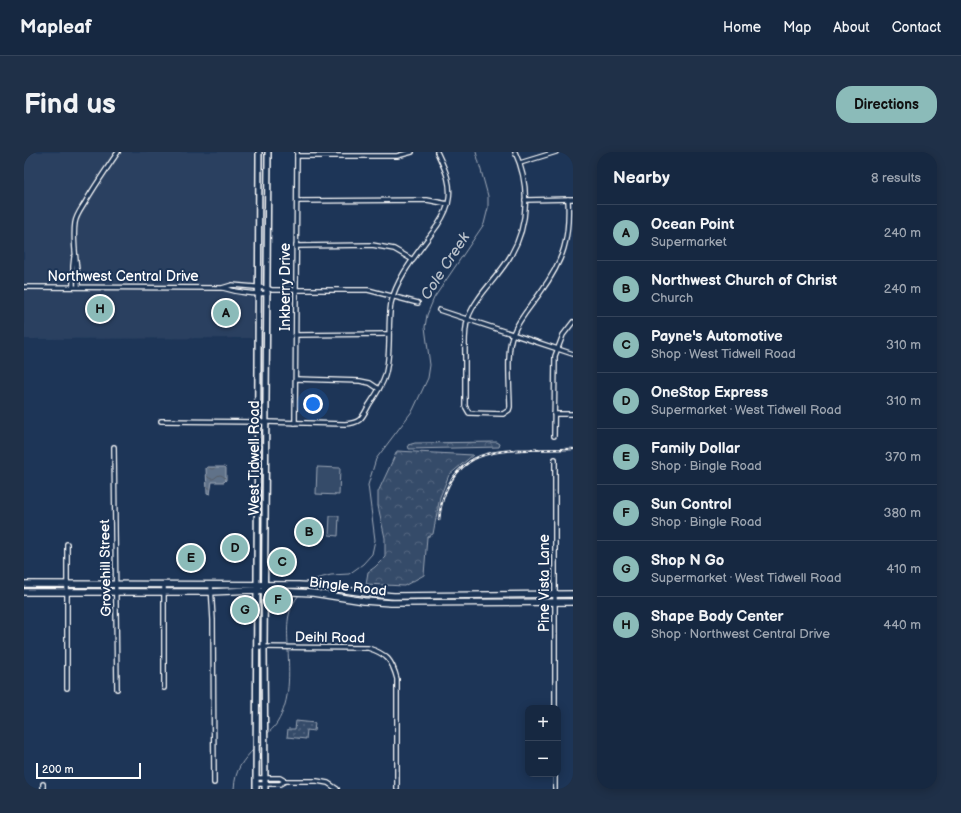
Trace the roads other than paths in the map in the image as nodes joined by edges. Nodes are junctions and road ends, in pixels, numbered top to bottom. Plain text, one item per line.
1 (118, 152) edge
2 (259, 152) edge
3 (268, 152) edge
4 (412, 152) edge
5 (437, 152) edge
6 (515, 152) edge
7 (556, 152) edge
8 (297, 154) edge
9 (520, 163) junction
10 (568, 199) junction
11 (573, 199) edge
12 (526, 200) junction
13 (258, 201) junction
14 (267, 201) junction
15 (297, 201) junction
16 (448, 204) junction
17 (296, 246) junction
18 (75, 254) junction
19 (412, 260) junction
20 (24, 287) edge
21 (73, 287) junction
22 (78, 287) junction
23 (258, 290) junction
24 (269, 291) junction
25 (295, 291) junction
26 (394, 296) junction
27 (418, 303) dead end
28 (439, 310) dead end
29 (468, 319) junction
30 (573, 322) edge
31 (388, 334) junction
32 (512, 334) junction
33 (296, 335) junction
34 (557, 348) junction
35 (573, 354) edge
36 (296, 379) junction
37 (379, 389) junction
38 (554, 414) junction
39 (573, 414) edge
40 (161, 421) dead end
41 (258, 422) junction
42 (266, 422) junction
43 (295, 423) junction
44 (554, 436) dead end
45 (114, 447) dead end
46 (555, 459) dead end
47 (257, 481) junction
48 (266, 481) junction
49 (265, 524) junction
50 (257, 525) junction
51 (67, 544) dead end
52 (24, 584) edge
53 (116, 584) junction
54 (265, 584) junction
55 (68, 585) junction
56 (164, 585) junction
57 (211, 585) junction
58 (257, 587) junction
59 (341, 589) junction
60 (265, 591) junction
61 (24, 592) edge
62 (68, 592) junction
63 (116, 592) junction
64 (164, 592) junction
65 (211, 592) junction
66 (483, 594) junction
67 (555, 594) junction
68 (573, 594) edge
69 (340, 596) junction
70 (414, 596) junction
71 (483, 602) junction
72 (555, 602) junction
73 (573, 602) edge
74 (414, 603) junction
75 (257, 647) junction
76 (264, 647) junction
77 (265, 687) junction
78 (67, 688) dead end
79 (164, 688) dead end
80 (256, 688) junction
81 (117, 689) dead end
82 (555, 705) edge
83 (555, 777) edge
84 (214, 783) dead end
85 (265, 783) edge
86 (43, 784) dead end
87 (256, 784) edge
88 (43, 789) edge
89 (337, 789) edge
90 (397, 789) edge
91 (555, 789) edge

1 - 18 street
2 - 13 main road, West Tidwell Road
3 - 14 main road, West Tidwell Road
4 - 8 street
5 - 16 street
6 - 9 street
7 - 9 street
8 - 15 street, Inkberry Drive
9 - 12 street
10 - 11 street
10 - 12 street
10 - 32 street
12 - 29 street
13 - 14 main road
13 - 23 main road, West Tidwell Road
14 - 24 main road, West Tidwell Road
15 - 16 street
15 - 17 street, Inkberry Drive
16 - 19 street
17 - 19 street
17 - 25 street, Inkberry Drive
18 - 21 street
18 - 22 street
19 - 26 street
20 - 21 street, Northwest Central Drive
21 - 22 street, Northwest Central Drive
22 - 23 street, Northwest Central Drive
23 - 24 street, Northwest Central Drive
23 - 41 main road, West Tidwell Road
24 - 25 street, Northwest Central Drive
24 - 42 main road, West Tidwell Road
25 - 26 street, Northwest Central Drive
25 - 33 street, Inkberry Drive
26 - 27 street, Northwest Central Drive
26 - 31 street
28 - 29 street
29 - 32 street
29 - 32 street
30 - 34 street
31 - 33 street
31 - 37 street
32 - 34 street
33 - 36 street, Inkberry Drive
34 - 35 street
34 - 38 street
36 - 37 street
36 - 43 street, Inkberry Drive
37 - 43 street
38 - 39 street
38 - 44 street
40 - 41 street
41 - 42 street
41 - 47 main road, West Tidwell Road
42 - 43 street
42 - 48 main road, West Tidwell Road
45 - 53 street, Grovehill Street
46 - 67 street, Pine Vista Lane
47 - 48 main road
47 - 50 main road, West Tidwell Road
48 - 49 main road, West Tidwell Road
49 - 50 main road
49 - 54 main road, West Tidwell Road
50 - 58 main road, West Tidwell Road
51 - 55 street
52 - 55 main road, Bingle Road
53 - 55 main road, Bingle Road
53 - 56 main road, Bingle Road
53 - 63 street, Grovehill Street
54 - 58 main road, Bingle Road
54 - 59 main road, Bingle Road
54 - 60 main road, West Tidwell Road
55 - 62 street
56 - 57 main road, Bingle Road
56 - 64 street
57 - 58 main road, Bingle Road
57 - 65 street
58 - 60 main road, Bingle Road
58 - 65 main road, Bingle Road
58 - 75 main road, West Tidwell Road
59 - 69 main road
59 - 70 main road, Bingle Road
60 - 69 main road, Bingle Road
60 - 76 main road, West Tidwell Road
61 - 62 main road, Bingle Road
62 - 63 main road, Bingle Road
62 - 78 street
63 - 64 main road, Bingle Road
63 - 81 street, Grovehill Street
64 - 65 main road, Bingle Road
64 - 79 street
65 - 84 street
66 - 67 main road, Bingle Road
66 - 70 main road, Bingle Road
66 - 71 main road
67 - 68 main road, Bingle Road
67 - 72 street, Pine Vista Lane
69 - 74 main road, Bingle Road
70 - 74 main road
71 - 72 main road, Bingle Road
71 - 74 main road, Bingle Road
72 - 73 main road, Bingle Road
72 - 82 street, Pine Vista Lane
75 - 76 street, Deihl Road
75 - 80 main road, West Tidwell Road
76 - 77 main road, West Tidwell Road
76 - 90 street, Deihl Road
77 - 80 main road
77 - 85 main road, West Tidwell Road
80 - 87 main road, West Tidwell Road
83 - 91 street
85 - 87 street
85 - 89 street
86 - 88 street

